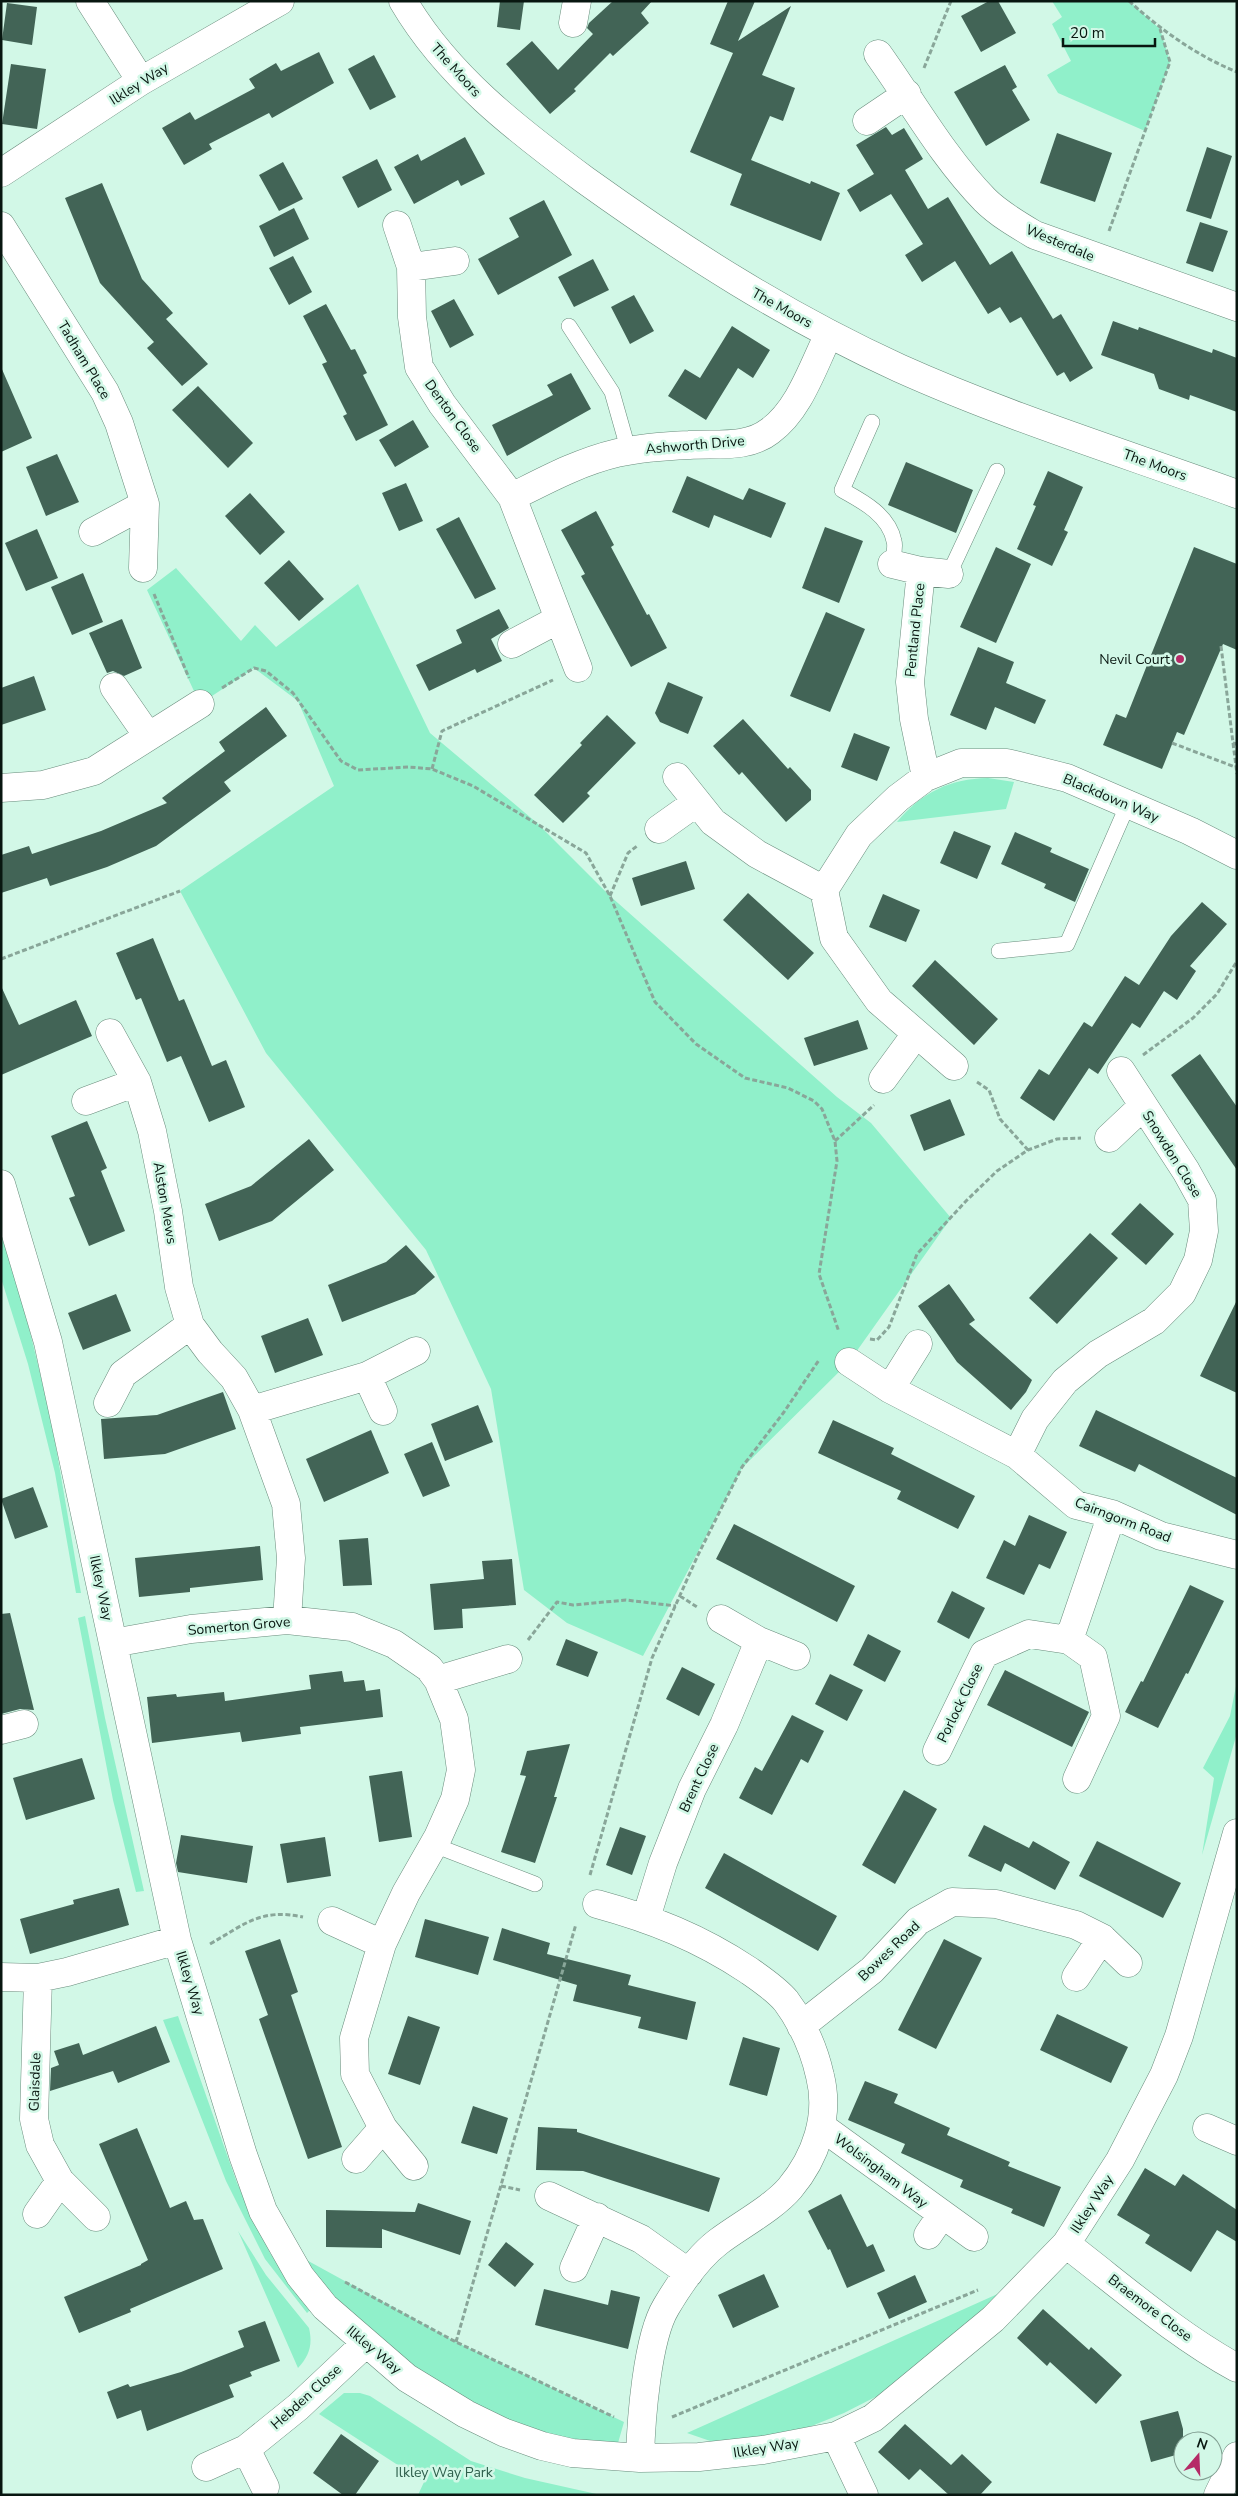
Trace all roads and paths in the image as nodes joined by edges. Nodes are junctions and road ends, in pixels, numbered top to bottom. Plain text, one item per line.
1 (90, 1) edge
2 (280, 1) edge
3 (403, 1) edge
4 (951, 1) edge
5 (1129, 1) edge
6 (1160, 29) junction
7 (878, 54) dead end
8 (1237, 72) edge
9 (141, 81) junction
10 (909, 97) junction
11 (867, 121) dead end
12 (1, 173) edge
13 (397, 225) dead end
14 (1, 226) edge
15 (1098, 259) junction
16 (455, 260) dead end
17 (411, 267) junction
18 (1237, 307) edge
19 (569, 326) dead end
20 (829, 334) junction
21 (872, 422) dead end
22 (629, 452) junction
23 (997, 471) dead end
24 (1237, 494) edge
25 (512, 497) junction
26 (145, 504) junction
27 (93, 532) dead end
28 (892, 564) joint
29 (143, 568) joint
30 (922, 571) junction
31 (949, 574) joint
32 (559, 618) junction
33 (512, 644) dead end
34 (1221, 646) dead end
35 (578, 668) joint
36 (114, 687) dead end
37 (200, 704) junction
38 (148, 736) junction
39 (1172, 743) dead end
40 (1235, 744) edge
41 (1235, 767) junction
42 (432, 769) junction
43 (1237, 774) edge
44 (677, 777) dead end
45 (926, 777) junction
46 (1, 788) edge
47 (697, 802) junction
48 (1128, 804) junction
49 (659, 829) joint
50 (1237, 855) edge
51 (824, 890) junction
52 (180, 891) dead end
53 (610, 896) junction
54 (999, 951) dead end
55 (1, 959) edge
56 (1237, 961) edge
57 (110, 1033) dead end
58 (916, 1034) junction
59 (954, 1066) joint
60 (1121, 1071) joint
61 (883, 1079) joint
62 (137, 1082) junction
63 (86, 1101) dead end
64 (1142, 1106) junction
65 (1109, 1138) dead end
66 (835, 1141) junction
67 (1028, 1150) dead end
68 (1, 1184) edge
69 (190, 1325) junction
70 (839, 1332) dead end
71 (918, 1344) dead end
72 (416, 1351) dead end
73 (849, 1362) dead end
74 (367, 1376) junction
75 (890, 1389) junction
76 (108, 1403) dead end
77 (252, 1410) junction
78 (384, 1411) dead end
79 (1017, 1455) junction
80 (1112, 1514) junction
81 (1237, 1555) edge
82 (676, 1606) dead end
83 (722, 1619) dead end
84 (287, 1620) junction
85 (1069, 1640) junction
86 (759, 1641) junction
87 (113, 1643) junction
88 (796, 1656) dead end
89 (652, 1658) dead end
90 (508, 1659) joint
91 (438, 1680) junction
92 (937, 1751) dead end
93 (1077, 1779) dead end
94 (1237, 1832) edge
95 (434, 1845) junction
96 (1233, 1861) edge
97 (535, 1884) dead end
98 (587, 1902) junction
99 (646, 1918) junction
100 (332, 1921) joint
101 (1102, 1938) junction
102 (382, 1944) junction
103 (181, 1950) junction
104 (1128, 1963) dead end
105 (1, 1977) edge
106 (1076, 1977) dead end
107 (38, 1978) junction
108 (801, 2026) junction
109 (822, 2127) junction
110 (383, 2128) junction
111 (1207, 2128) dead end
112 (1237, 2141) edge
113 (356, 2159) dead end
114 (414, 2166) dead end
115 (60, 2181) junction
116 (549, 2196) dead end
117 (37, 2214) dead end
118 (96, 2217) dead end
119 (597, 2217) junction
120 (974, 2237) dead end
121 (1066, 2244) junction
122 (574, 2268) dead end
123 (689, 2273) junction
124 (456, 2342) dead end
125 (365, 2344) junction
126 (1237, 2368) edge
127 (836, 2436) junction
128 (246, 2449) junction
129 (1237, 2456) edge
130 (640, 2458) junction
131 (206, 2467) dead end
132 (265, 2487) dead end
133 (864, 2495) edge
134 (1218, 2495) edge

1 - 9 street
2 - 9 street, Ilkley Way
3 - 20 street, The Moors
4 - 10 path
5 - 6 path
6 - 8 path
6 - 15 path
7 - 10 street, Westerdale
9 - 12 street, Ilkley Way
10 - 11 street
10 - 15 street, Westerdale
13 - 17 street, Denton Close
14 - 26 street, Tadham Place
15 - 18 street, Westerdale
16 - 17 street
17 - 25 street, Denton Close
19 - 22 lane
20 - 22 street, Ashworth Drive
20 - 24 street, The Moors
21 - 28 lane
22 - 25 street, Ashworth Drive
23 - 31 lane
25 - 32 street
26 - 27 street
26 - 29 street, Tadham Place
28 - 30 street, Pentland Place
29 - 37 path
30 - 31 street, Pentland Place
30 - 45 street, Pentland Place
32 - 33 street
32 - 35 street
34 - 40 path
35 - 42 path
36 - 38 street
37 - 38 street
37 - 42 path
38 - 46 street
39 - 41 path
40 - 41 path
41 - 43 path
42 - 53 path
44 - 47 street
45 - 48 street, Blackdown Way
45 - 51 street, Blackdown Way
47 - 49 street
47 - 51 street
48 - 50 street, Blackdown Way
48 - 54 lane
49 - 53 path
51 - 58 street
52 - 55 path
53 - 66 path
56 - 60 path
57 - 62 street, Alston Mews
58 - 59 street
58 - 61 street
59 - 67 path
60 - 64 street, Snowdon Close
61 - 66 path
62 - 63 street
62 - 69 street, Alston Mews
64 - 65 street, Snowdon Close
64 - 79 street, Snowdon Close
66 - 70 path
68 - 87 street, Ilkley Way
69 - 76 street
69 - 77 street, Alston Mews
71 - 75 street
72 - 74 street
73 - 75 street, Cairngorm Road
74 - 77 street
74 - 78 street
75 - 79 street, Cairngorm Road
77 - 84 street, Alston Mews
79 - 80 street, Cairngorm Road
80 - 81 street, Cairngorm Road
80 - 85 street
82 - 90 path
83 - 86 street
84 - 87 street, Somerton Grove
84 - 91 street, Somerton Grove
85 - 92 street, Porlock Close
85 - 93 street, Porlock Close
86 - 88 street
86 - 99 street, Brent Close
87 - 103 street, Ilkley Way
89 - 98 path
90 - 91 street
91 - 95 street, Somerton Grove
94 - 96 street, Ilkley Way
95 - 97 lane
95 - 102 street, Somerton Grove
96 - 121 street, Ilkley Way
98 - 99 street, Wolsingham Way
98 - 124 path
99 - 108 street, Wolsingham Way
100 - 102 street
100 - 103 path
101 - 104 street, Bowes Road
101 - 106 street
101 - 108 street, Bowes Road
102 - 110 street, Somerton Grove
103 - 107 street
103 - 125 street, Ilkley Way
105 - 107 street
107 - 115 street, Glaisdale
108 - 109 street, Wolsingham Way
109 - 120 street, Wolsingham Way
109 - 123 street, Wolsingham Way
110 - 113 street
110 - 114 street, Somerton Grove
111 - 112 street
115 - 117 street
115 - 118 street, Glaisdale
116 - 119 street
119 - 122 street
119 - 123 street
121 - 126 street, Braemore Close
121 - 127 street, Ilkley Way
123 - 130 street, Wolsingham Way
125 - 128 street, Hebden Close
125 - 130 street, Ilkley Way
127 - 130 street, Ilkley Way
127 - 133 street
128 - 131 street, Hebden Close
128 - 132 street
129 - 134 street

